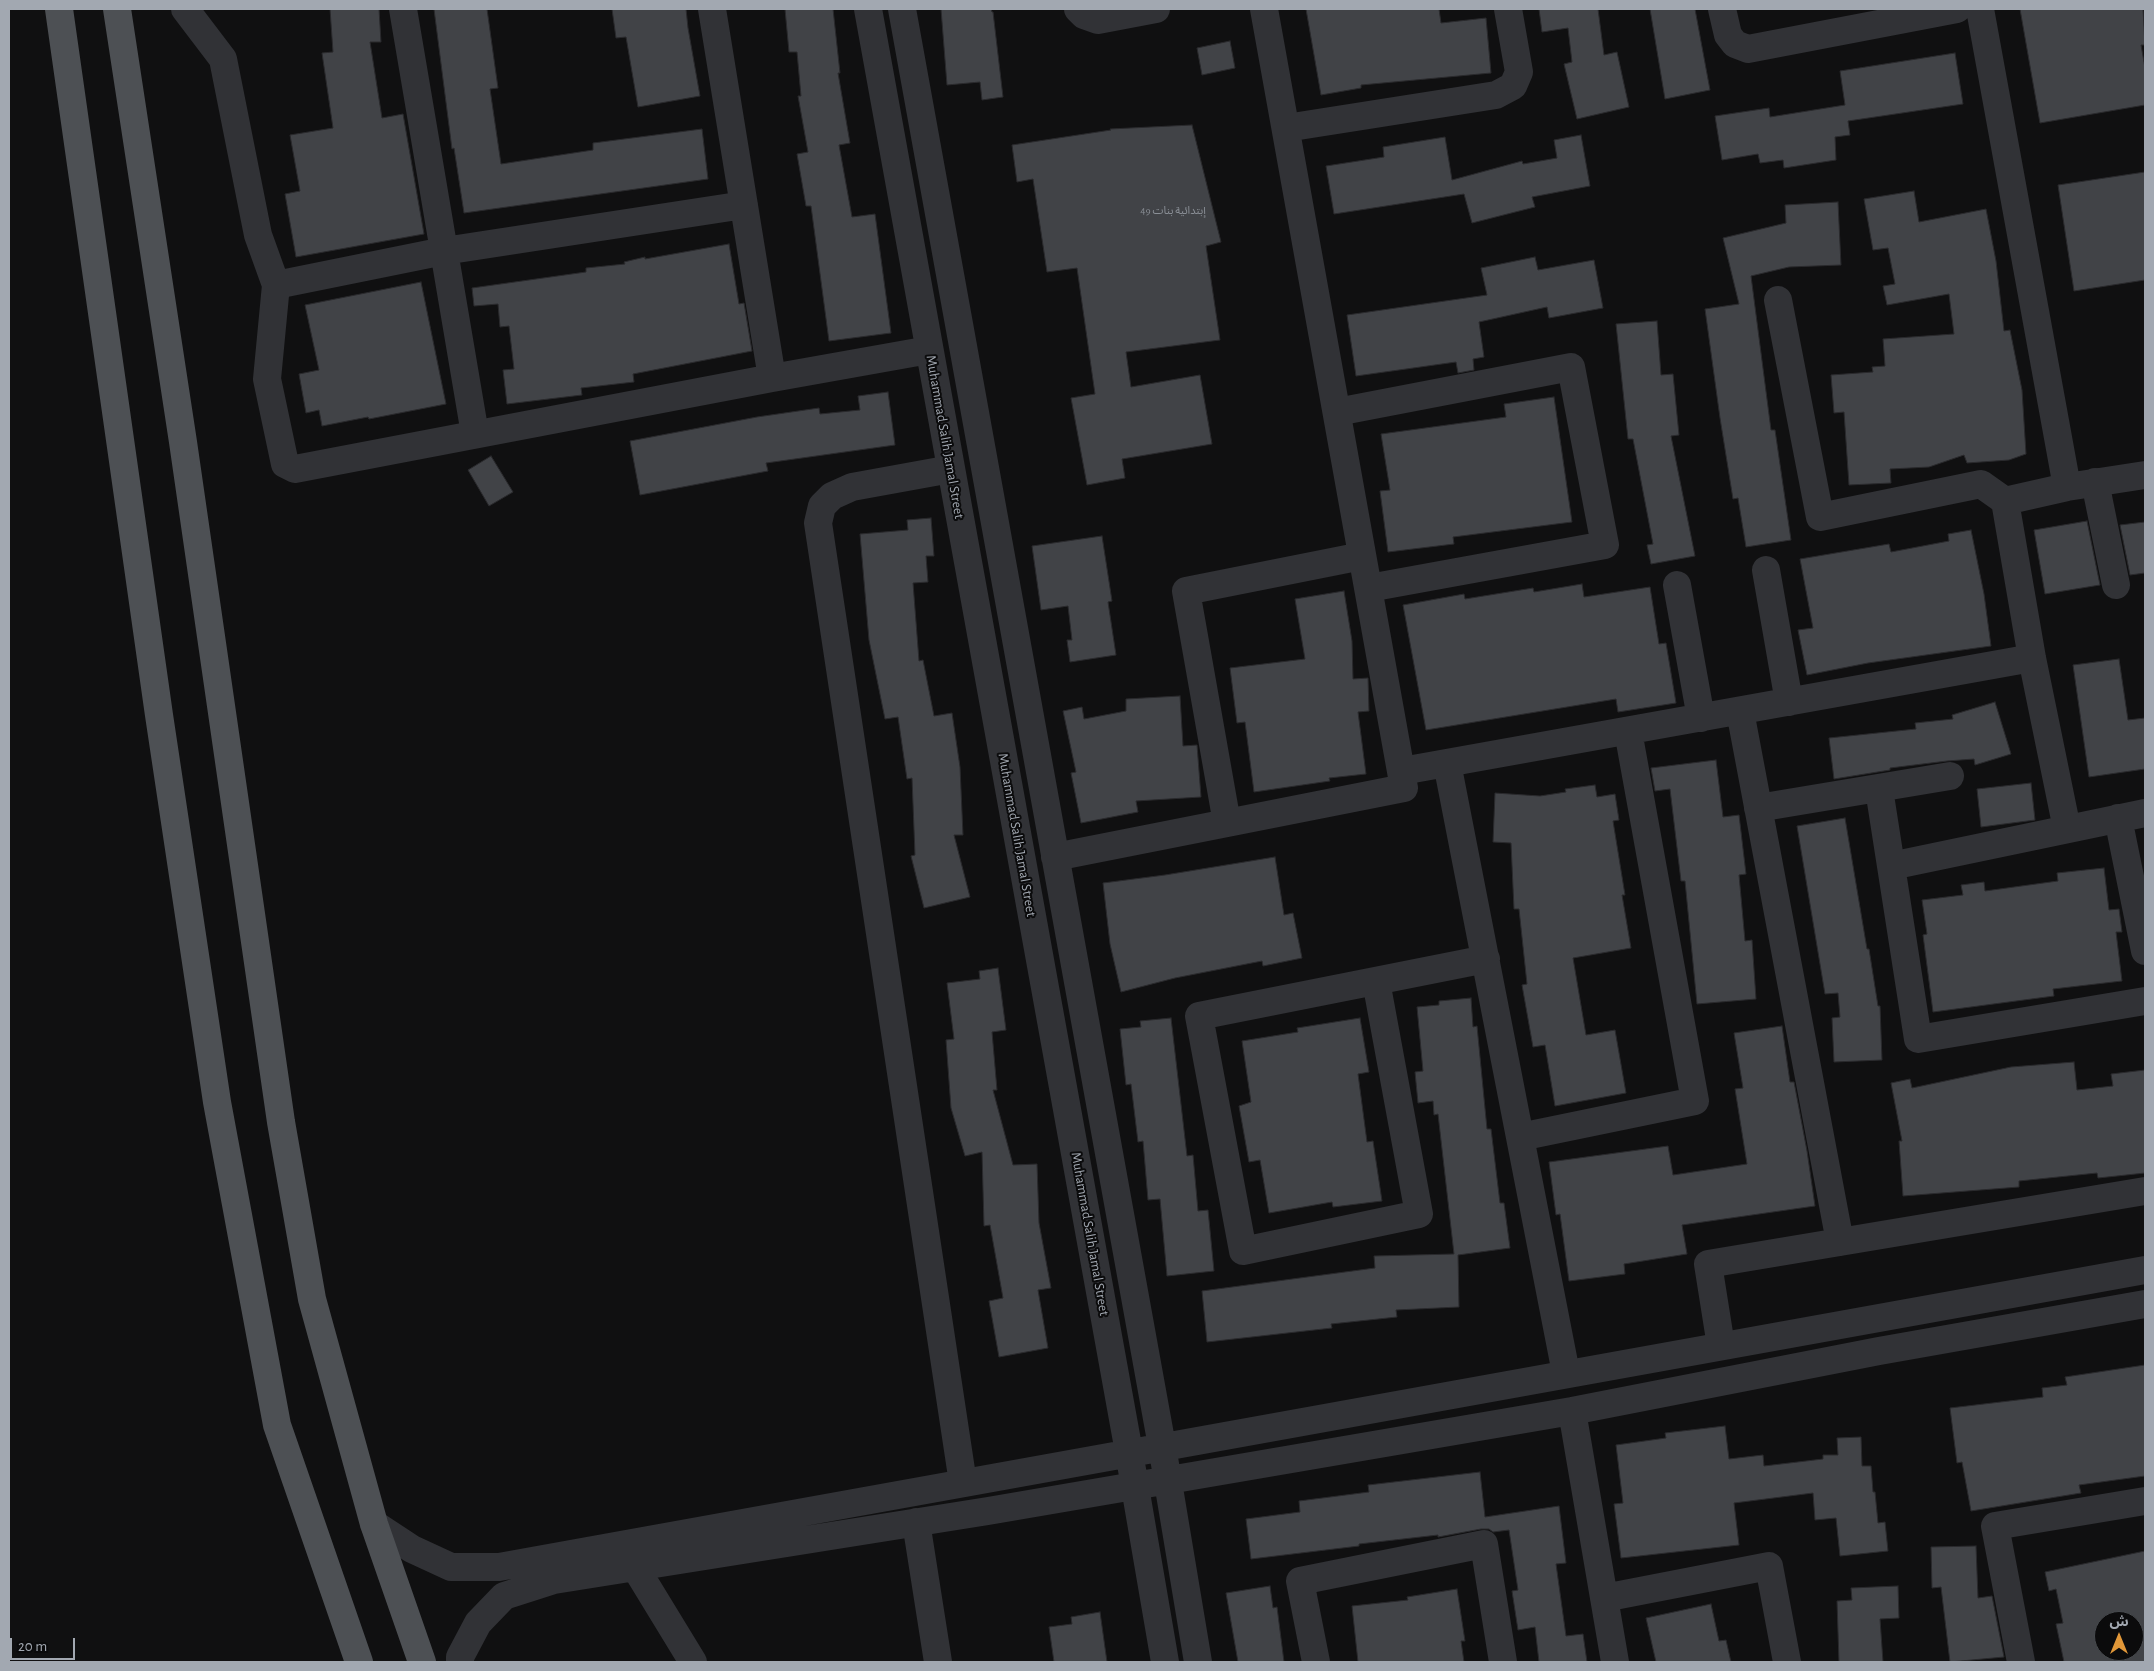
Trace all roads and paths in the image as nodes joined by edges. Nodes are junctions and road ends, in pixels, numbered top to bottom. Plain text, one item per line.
1 (59, 9) edge
2 (117, 9) edge
3 (185, 9) edge
4 (403, 9) edge
5 (712, 9) edge
6 (868, 9) edge
7 (902, 9) edge
8 (1078, 9) edge
9 (1156, 9) edge
10 (1264, 9) edge
11 (1508, 9) edge
12 (1722, 9) edge
13 (1957, 9) edge
14 (1980, 9) edge
15 (1286, 128) junction
16 (744, 205) junction
17 (444, 251) junction
18 (276, 286) junction
19 (1778, 300) dead end
20 (930, 350) junction
21 (772, 378) junction
22 (1337, 412) junction
23 (475, 434) junction
24 (951, 469) junction
25 (2145, 475) edge
26 (2095, 482) junction
27 (2067, 487) junction
28 (2005, 501) junction
29 (1362, 556) junction
30 (1766, 570) dead end
31 (1677, 585) dead end
32 (2116, 585) dead end
33 (1369, 588) junction
34 (2032, 658) junction
35 (1789, 702) junction
36 (1740, 712) junction
37 (1701, 718) junction
38 (1628, 731) junction
39 (1447, 763) junction
40 (1402, 771) junction
41 (1950, 776) dead end
42 (1879, 789) junction
43 (1758, 808) junction
44 (2145, 813) edge
45 (2118, 818) junction
46 (1227, 823) junction
47 (2067, 829) junction
48 (1055, 857) junction
49 (1891, 866) junction
50 (2145, 951) edge
51 (1486, 960) junction
52 (1376, 982) junction
53 (2145, 1001) edge
54 (1520, 1137) junction
55 (2145, 1191) edge
56 (1840, 1242) junction
57 (2145, 1270) edge
58 (2145, 1304) edge
59 (1720, 1346) junction
60 (1566, 1373) junction
61 (1572, 1411) junction
62 (1162, 1446) junction
63 (1129, 1452) junction
64 (1168, 1481) junction
65 (963, 1483) junction
66 (1135, 1486) junction
67 (2145, 1502) edge
68 (916, 1522) junction
69 (374, 1524) junction
70 (635, 1567) junction
71 (1604, 1598) junction
72 (360, 1662) edge
73 (422, 1662) edge
74 (460, 1662) edge
75 (693, 1662) edge
76 (938, 1662) edge
77 (1165, 1662) edge
78 (1198, 1662) edge
79 (1316, 1662) edge
80 (1503, 1662) edge
81 (1615, 1662) edge
82 (1787, 1662) edge
83 (2020, 1662) edge

1 - 72 main road
2 - 69 main road
3 - 18 street
4 - 17 street
5 - 16 street
6 - 20 street, Muhammad Salih Jamal Street
7 - 48 street
8 - 9 street
10 - 15 street
11 - 15 street
12 - 13 street
14 - 27 street
15 - 22 street
16 - 17 street
16 - 21 street
17 - 18 street
17 - 23 street
18 - 23 street
19 - 28 street
20 - 21 street
20 - 24 street, Muhammad Salih Jamal Street
21 - 23 street
22 - 29 street
22 - 33 street
24 - 63 street, Muhammad Salih Jamal Street
24 - 65 street
25 - 26 street
26 - 27 street
26 - 32 street
27 - 28 street
28 - 34 street
29 - 33 street
29 - 46 street
30 - 35 street
31 - 37 street
33 - 40 street
34 - 35 street
34 - 47 street
35 - 36 street
36 - 37 street
36 - 43 street
37 - 38 street
38 - 39 street
38 - 54 street
39 - 40 street
39 - 51 street
40 - 46 street
41 - 42 street
42 - 43 street
42 - 49 street
43 - 56 street
44 - 45 street
45 - 47 street
45 - 50 street
46 - 48 street
47 - 49 street
48 - 62 street
49 - 53 street
51 - 52 street
51 - 54 street
52 - 52 street
54 - 60 street
55 - 56 street
56 - 59 street
57 - 59 street
58 - 61 street
59 - 60 street
60 - 62 street
61 - 64 street
61 - 71 street
62 - 63 street
62 - 64 street
63 - 65 street
63 - 66 street, Muhammad Salih Jamal Street
64 - 66 street
64 - 78 street
65 - 69 street
66 - 68 street
66 - 77 street, Muhammad Salih Jamal Street
67 - 83 street
68 - 70 street
68 - 76 street
69 - 73 main road
70 - 74 street
70 - 75 street
71 - 81 street
71 - 82 street
79 - 80 street

